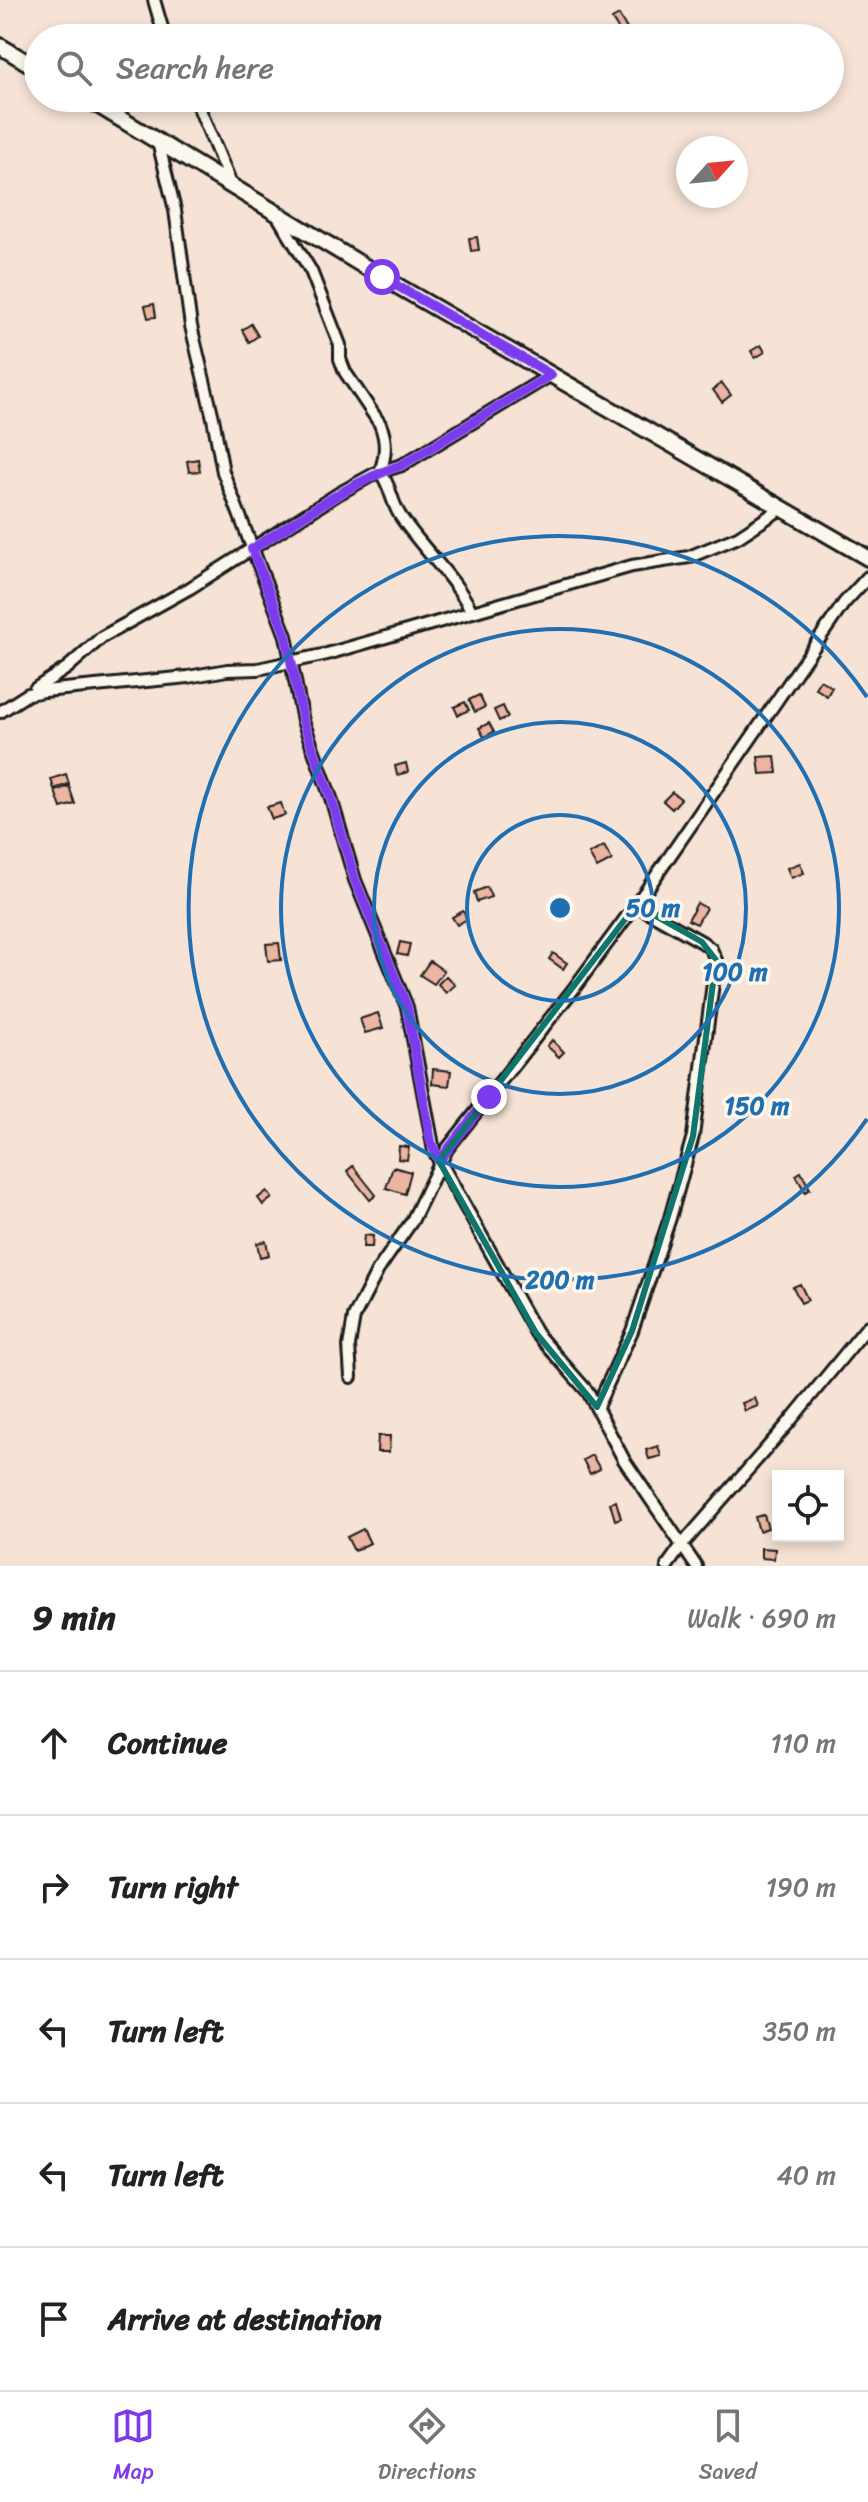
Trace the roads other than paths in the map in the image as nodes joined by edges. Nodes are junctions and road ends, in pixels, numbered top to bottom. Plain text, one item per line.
1 (154, 0) edge
2 (161, 24) edge
3 (0, 46) edge
4 (24, 61) edge
5 (109, 112) edge
6 (201, 112) edge
7 (158, 142) junction
8 (232, 186) junction
9 (276, 213) junction
10 (551, 375) junction
11 (380, 472) junction
12 (782, 508) junction
13 (252, 549) junction
14 (868, 558) edge
15 (868, 577) edge
16 (472, 612) junction
17 (292, 663) junction
18 (28, 694) junction
19 (0, 712) edge
20 (636, 905) junction
21 (439, 1161) junction
22 (868, 1326) edge
23 (351, 1377) dead end
24 (597, 1407) junction
25 (682, 1545) junction
26 (667, 1566) edge
27 (696, 1566) edge

1 - 2 street
3 - 4 street
5 - 7 street
6 - 8 street
7 - 8 street
7 - 13 street
8 - 9 street
9 - 10 street
9 - 11 street
10 - 11 street
10 - 12 street
11 - 13 street
11 - 16 street
12 - 14 street
12 - 16 street
13 - 17 street
13 - 18 street
15 - 20 street
16 - 17 street
17 - 18 street
17 - 21 street
18 - 19 street
20 - 21 street
20 - 24 street
21 - 23 street
21 - 24 street
22 - 25 street
24 - 25 street
25 - 26 street
25 - 27 street

